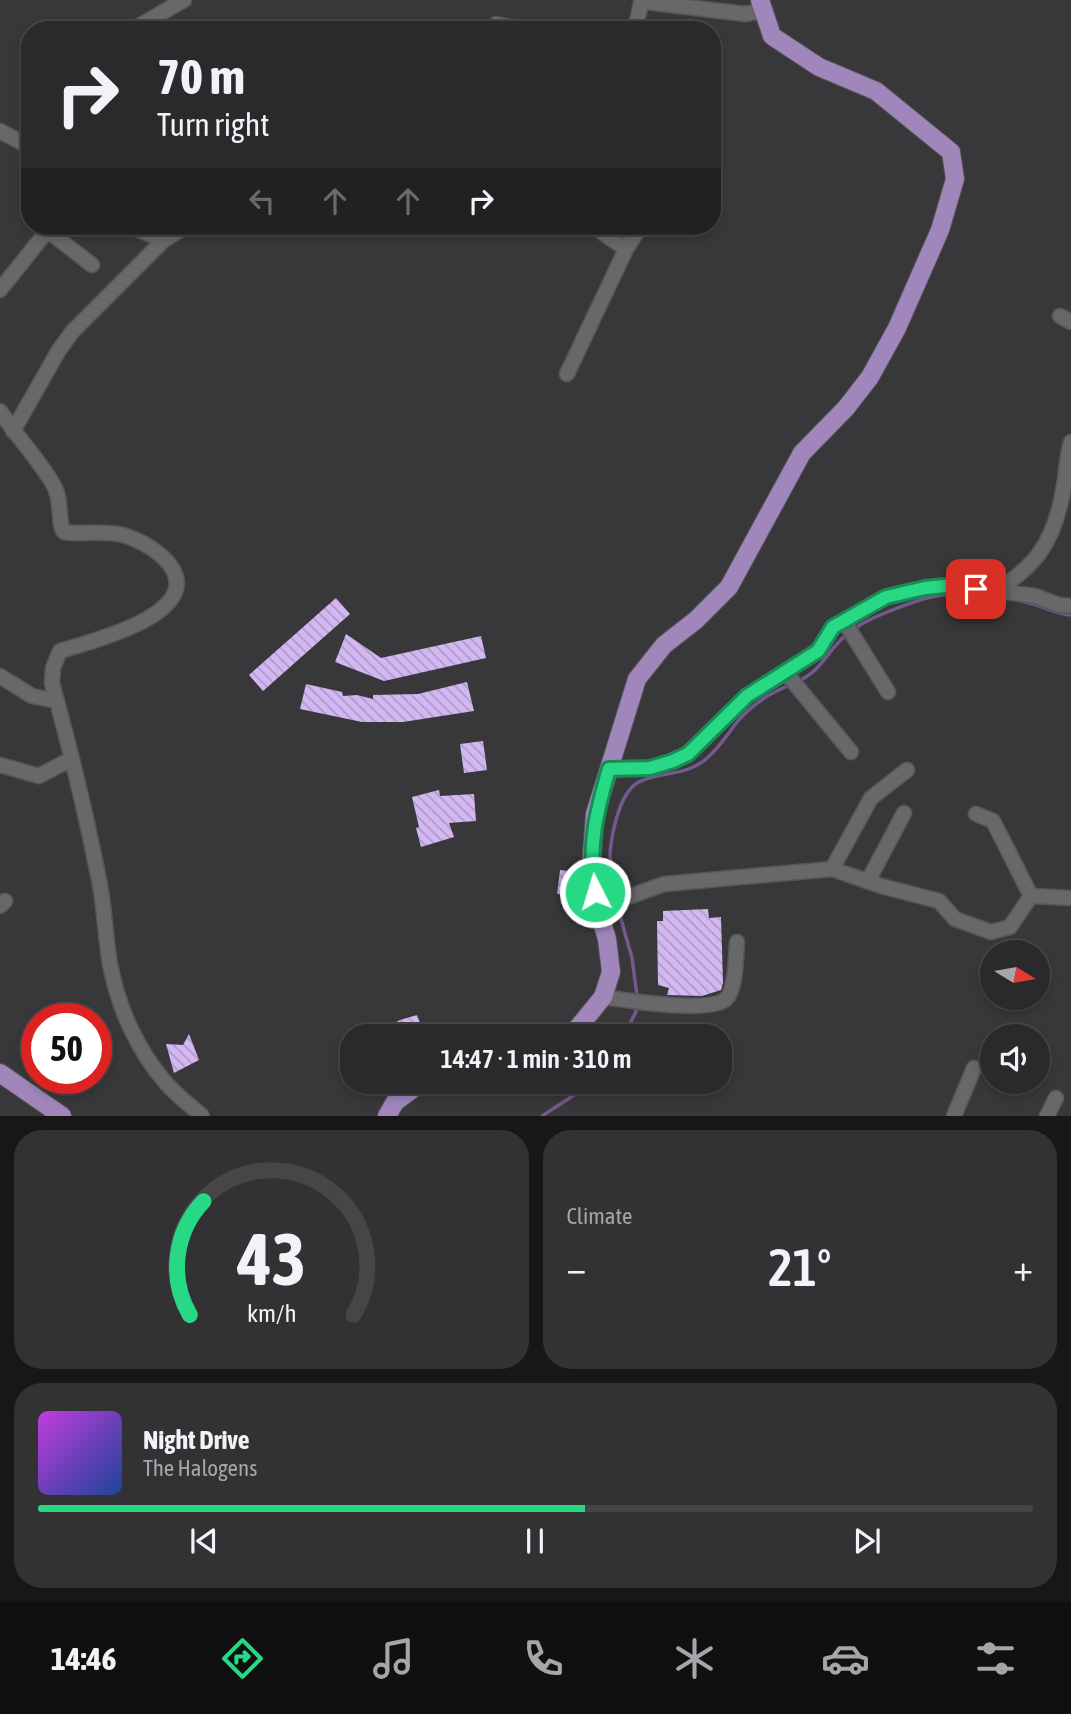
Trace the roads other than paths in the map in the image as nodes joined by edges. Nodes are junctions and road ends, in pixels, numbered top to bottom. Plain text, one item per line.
1 (184, 0) edge
2 (762, 6) edge
3 (148, 21) edge
4 (637, 21) edge
5 (0, 131) edge
6 (21, 142) edge
7 (43, 235) edge
8 (57, 235) edge
9 (152, 235) edge
10 (172, 235) edge
11 (606, 235) edge
12 (635, 235) edge
13 (164, 240) junction
14 (626, 249) junction
15 (92, 265) dead end
16 (0, 290) edge
17 (567, 374) dead end
18 (0, 411) edge
19 (13, 431) junction
20 (1071, 442) edge
21 (997, 590) junction
22 (1071, 606) edge
23 (844, 621) junction
24 (786, 673) junction
25 (0, 676) edge
26 (888, 692) dead end
27 (57, 701) junction
28 (851, 752) dead end
29 (71, 759) junction
30 (0, 765) edge
31 (609, 769) junction
32 (907, 770) dead end
33 (904, 813) dead end
34 (975, 814) dead end
35 (832, 869) junction
36 (868, 881) junction
37 (595, 892) junction
38 (1031, 896) junction
39 (1071, 898) edge
40 (737, 942) dead end
41 (603, 998) junction
42 (581, 1024) edge
43 (974, 1068) dead end
44 (0, 1073) edge
45 (406, 1094) edge
46 (1056, 1098) dead end
47 (62, 1115) edge
48 (202, 1115) edge
49 (387, 1115) edge
50 (954, 1115) edge
51 (1047, 1115) edge

1 - 3 street
2 - 4 street
2 - 31 main road
5 - 6 street
7 - 16 street
8 - 15 street
9 - 13 street
10 - 13 street
11 - 14 street
12 - 14 street
13 - 19 street
14 - 17 street
18 - 19 street
19 - 27 street
20 - 21 street
21 - 22 street
21 - 23 street
23 - 24 street
23 - 26 street
24 - 28 street
24 - 31 street
25 - 27 street
27 - 29 street
29 - 30 street
29 - 48 street
31 - 37 main road
32 - 35 street
33 - 36 street
34 - 38 street
35 - 36 street
35 - 37 street
36 - 38 street
37 - 41 main road
38 - 39 street
40 - 41 street
41 - 42 main road
43 - 50 street
44 - 47 main road
45 - 49 main road
46 - 51 street

